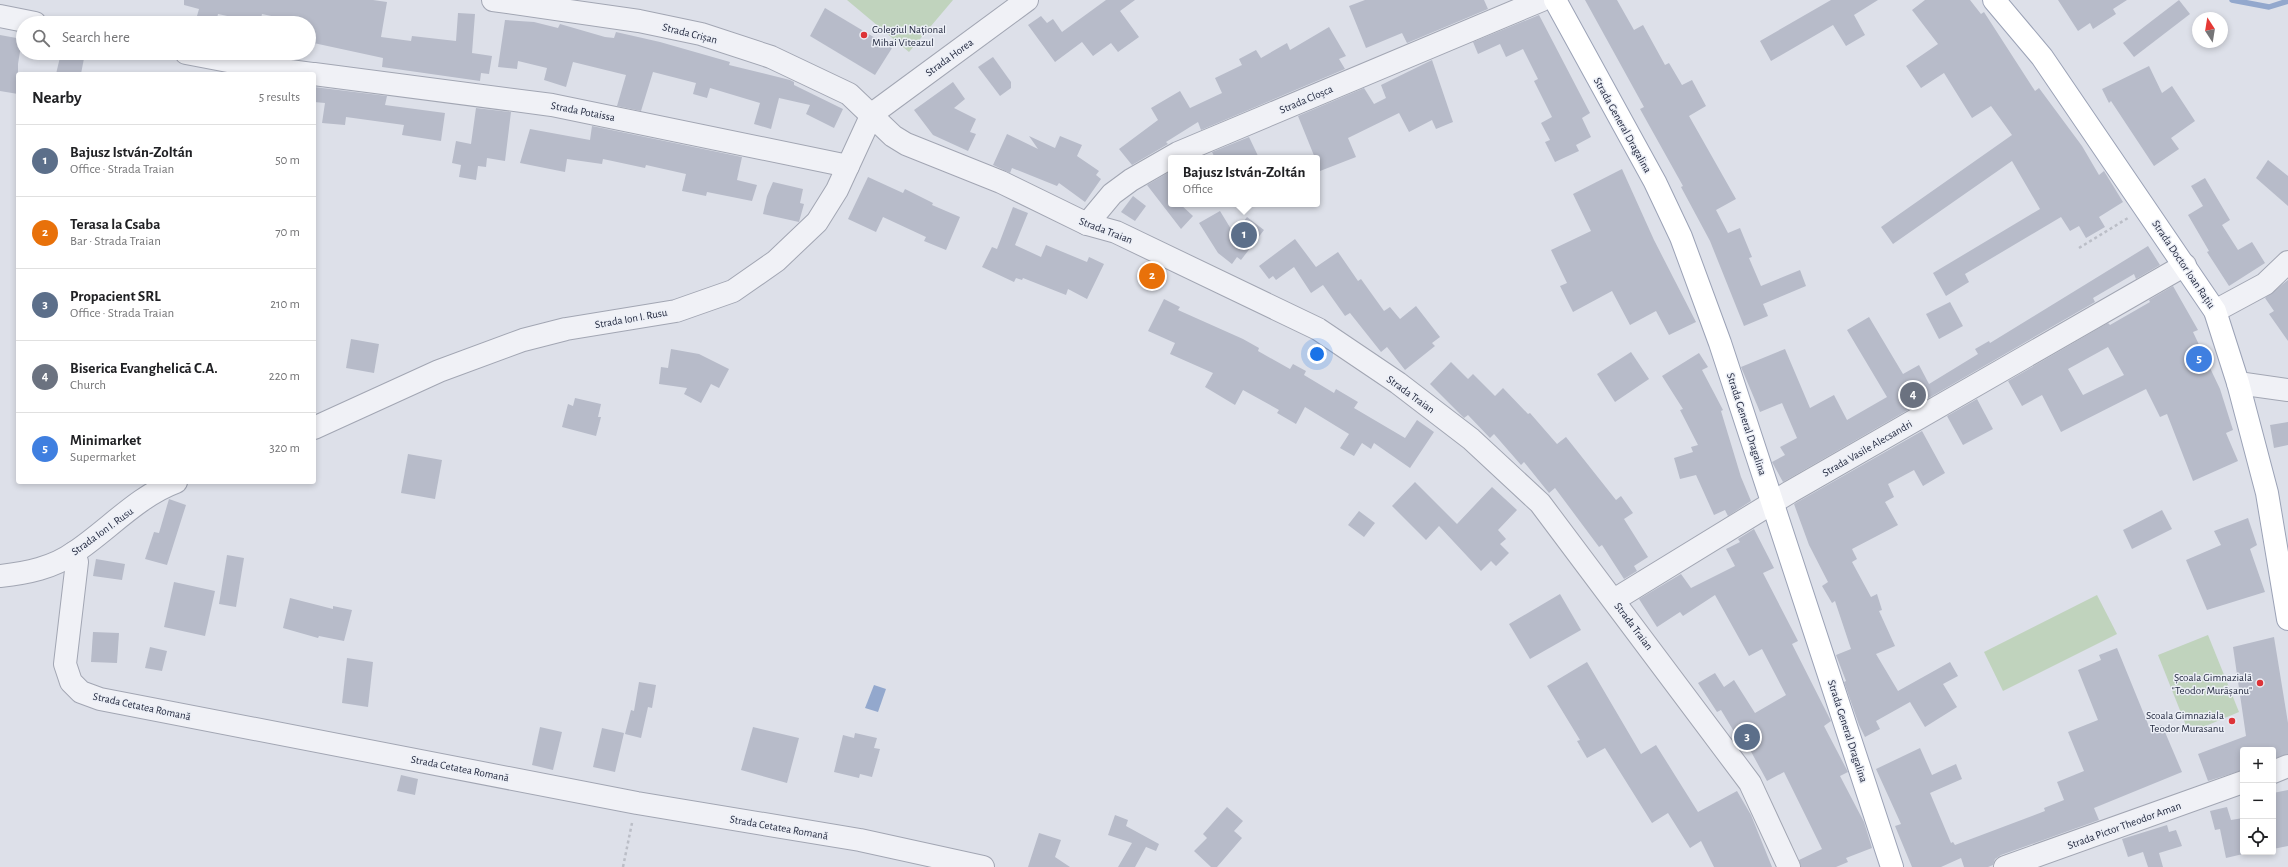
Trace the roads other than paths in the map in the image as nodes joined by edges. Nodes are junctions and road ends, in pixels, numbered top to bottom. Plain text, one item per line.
1 (493, 0) edge
2 (1027, 0) edge
3 (1542, 0) edge
4 (1555, 0) edge
5 (1994, 0) edge
6 (0, 16) edge
7 (16, 19) edge
8 (223, 60) edge
9 (298, 72) edge
10 (316, 74) edge
11 (872, 114) junction
12 (1175, 155) edge
13 (1168, 159) edge
14 (848, 166) junction
15 (1088, 224) junction
16 (2288, 262) edge
17 (2185, 265) junction
18 (2215, 310) junction
19 (2238, 383) junction
20 (2288, 390) edge
21 (316, 427) edge
22 (172, 484) edge
23 (1773, 502) junction
24 (74, 553) junction
25 (0, 576) edge
26 (1614, 600) junction
27 (2288, 619) edge
28 (2288, 766) edge
29 (2276, 771) edge
30 (2240, 783) edge
31 (983, 867) edge
32 (1789, 867) edge
33 (1892, 867) edge
34 (2005, 867) edge

1 - 11 street, Strada Crișan
2 - 11 street, Strada Horea
3 - 12 street, Strada Cloșca
4 - 23 main road, Strada General Dragalina
5 - 17 main road, Strada Doctor Ioan Rațiu
6 - 7 street
8 - 9 street, Strada Potaissa
10 - 14 street, Strada Potaissa
11 - 14 street, Strada Ion I. Rusu
11 - 15 street, Strada Traian
13 - 15 street, Strada Cloșca
14 - 21 street, Strada Ion I. Rusu
15 - 26 street, Strada Traian
16 - 18 street
17 - 18 main road, Strada Doctor Ioan Rațiu
17 - 23 street, Strada Vasile Alecsandri
18 - 19 main road, Strada Doctor Ioan Rațiu
19 - 20 street
19 - 27 main road, Strada Doctor Ioan Rațiu
22 - 24 street, Strada Ion I. Rusu
23 - 26 street, Strada Vasile Alecsandri
23 - 33 main road, Strada General Dragalina
24 - 25 street, Strada Ion I. Rusu
24 - 31 street, Strada Cetatea Romană
26 - 32 street, Strada Traian
28 - 29 street
30 - 34 street, Strada Pictor Theodor Aman

